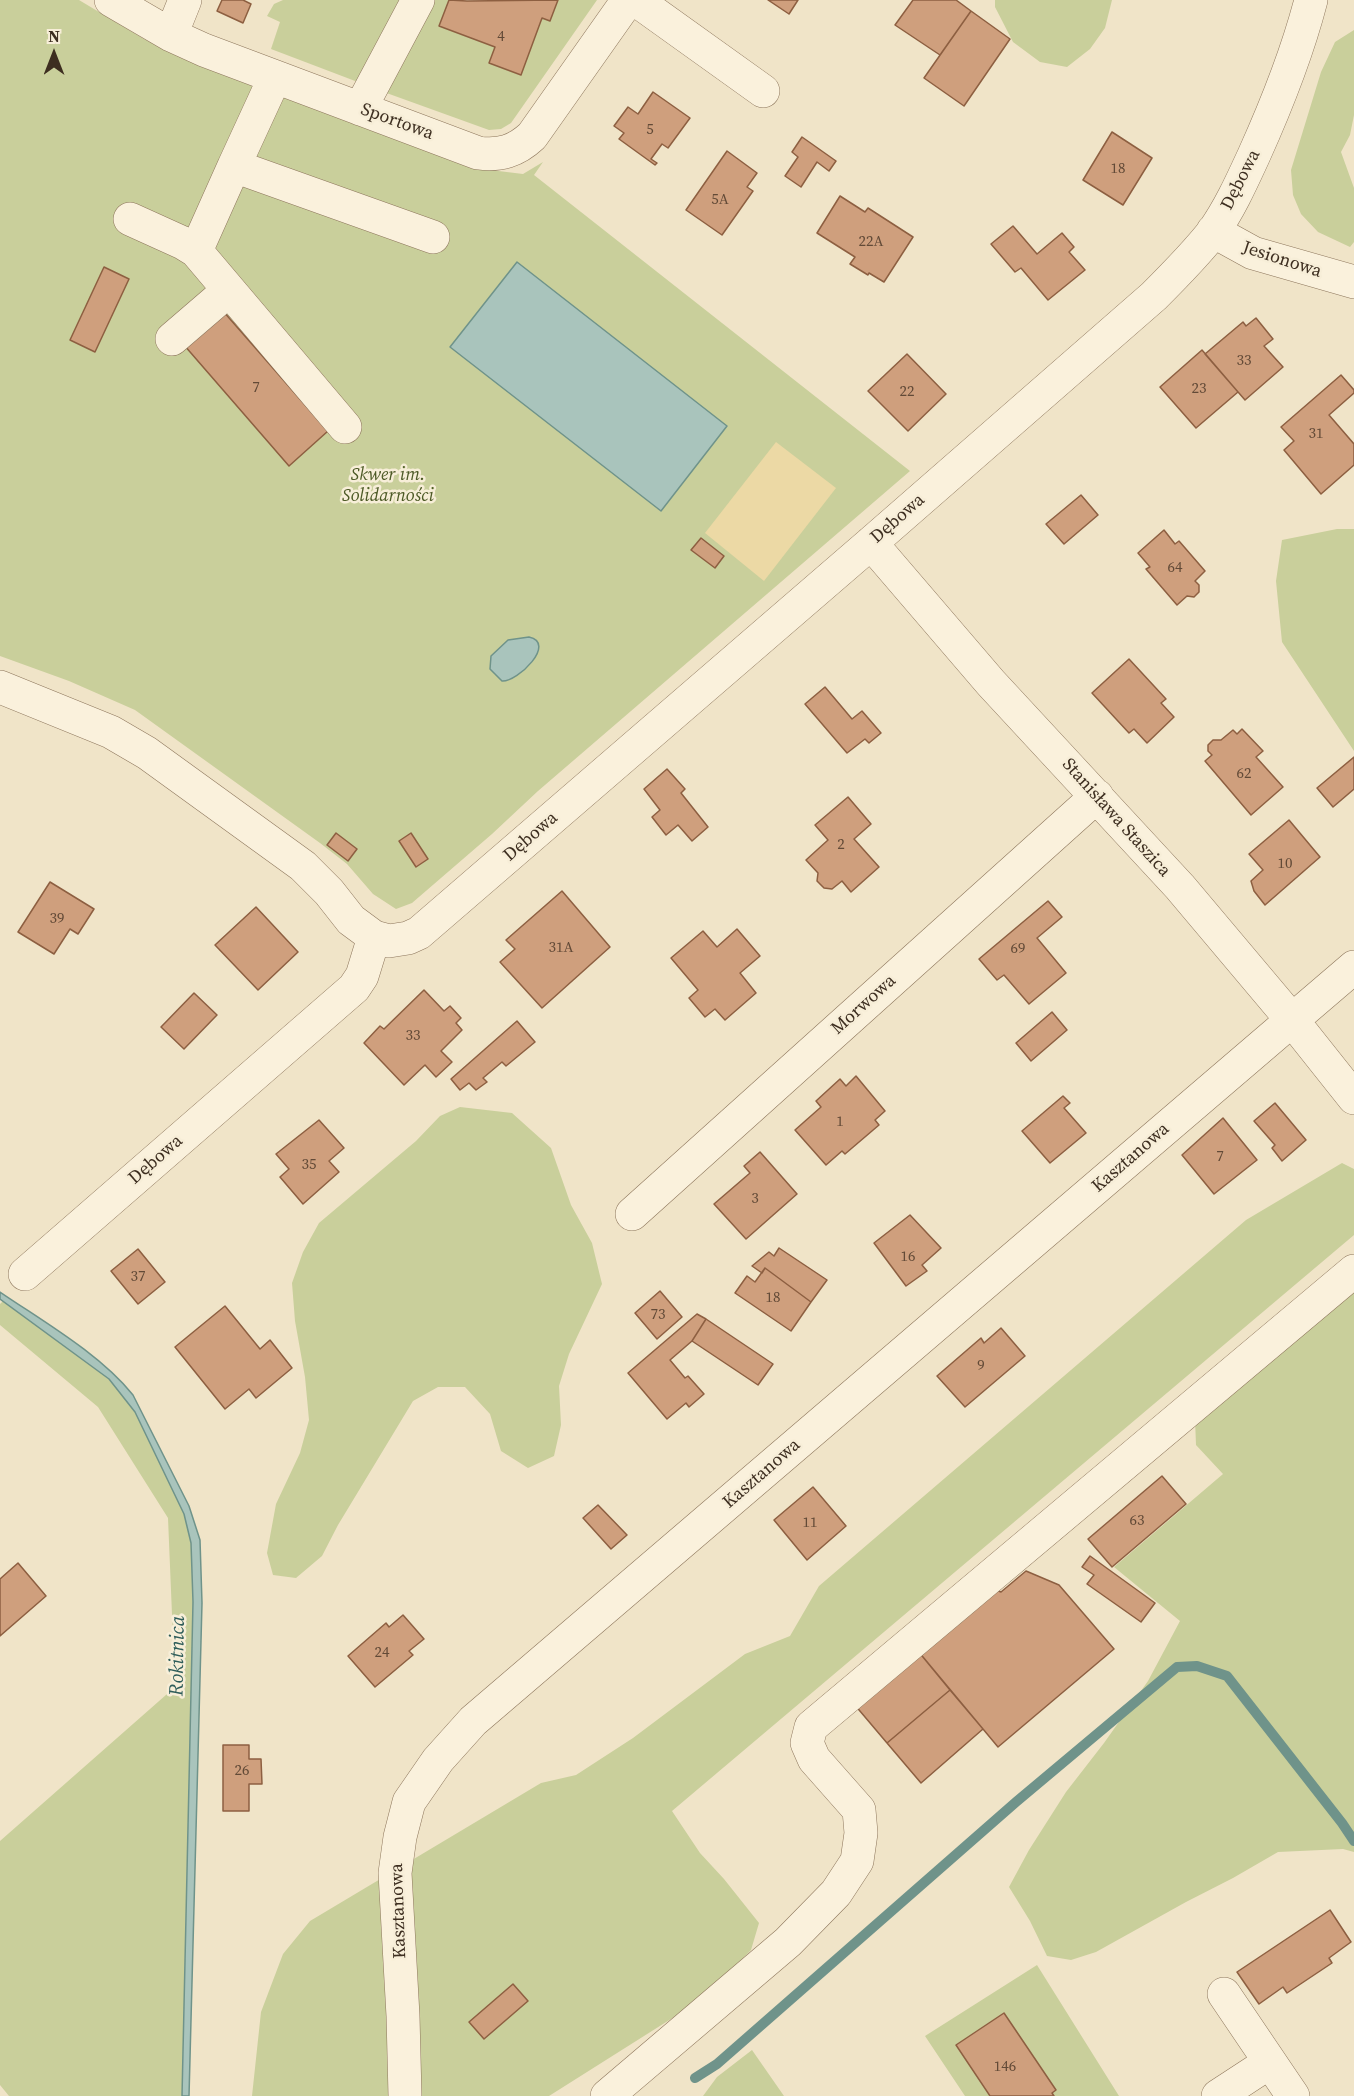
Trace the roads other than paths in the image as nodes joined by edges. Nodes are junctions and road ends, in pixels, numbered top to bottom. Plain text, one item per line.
1 (111, 0) edge
2 (185, 0) edge
3 (418, 0) edge
4 (628, 0) edge
5 (636, 0) edge
6 (1311, 0) edge
7 (171, 35) junction
8 (274, 77) junction
9 (763, 90) dead end
10 (360, 109) junction
11 (234, 166) junction
12 (130, 219) dead end
13 (1213, 231) junction
14 (434, 237) dead end
15 (196, 251) junction
16 (1354, 282) edge
17 (229, 290) junction
18 (172, 339) dead end
19 (345, 427) dead end
20 (872, 543) junction
21 (0, 687) edge
22 (1097, 796) junction
23 (374, 937) junction
24 (1354, 967) edge
25 (1292, 1020) junction
26 (1354, 1098) edge
27 (632, 1214) dead end
28 (1354, 1271) edge
29 (24, 1274) dead end
30 (1224, 1994) dead end
31 (1270, 2062) junction
32 (405, 2096) edge
33 (607, 2096) edge
34 (1218, 2096) edge
35 (1293, 2096) edge

1 - 7 street, Sportowa
2 - 7 street
3 - 10 street
4 - 10 street, Sportowa
5 - 9 street
6 - 13 street, Dębowa
7 - 8 street, Sportowa
8 - 10 street, Sportowa
8 - 11 street
11 - 14 street
11 - 15 street
12 - 15 street
13 - 16 street, Jesionowa
13 - 20 street, Dębowa
15 - 17 street
17 - 18 street
17 - 19 street
20 - 22 street, Stanisława Staszica
20 - 23 street, Dębowa
21 - 23 street
22 - 25 street, Stanisława Staszica
22 - 27 street, Morwowa
23 - 29 street, Dębowa
24 - 25 street, Kasztanowa
25 - 26 street, Stanisława Staszica
25 - 32 street, Kasztanowa
28 - 33 street
30 - 31 street
31 - 34 street
31 - 35 street

